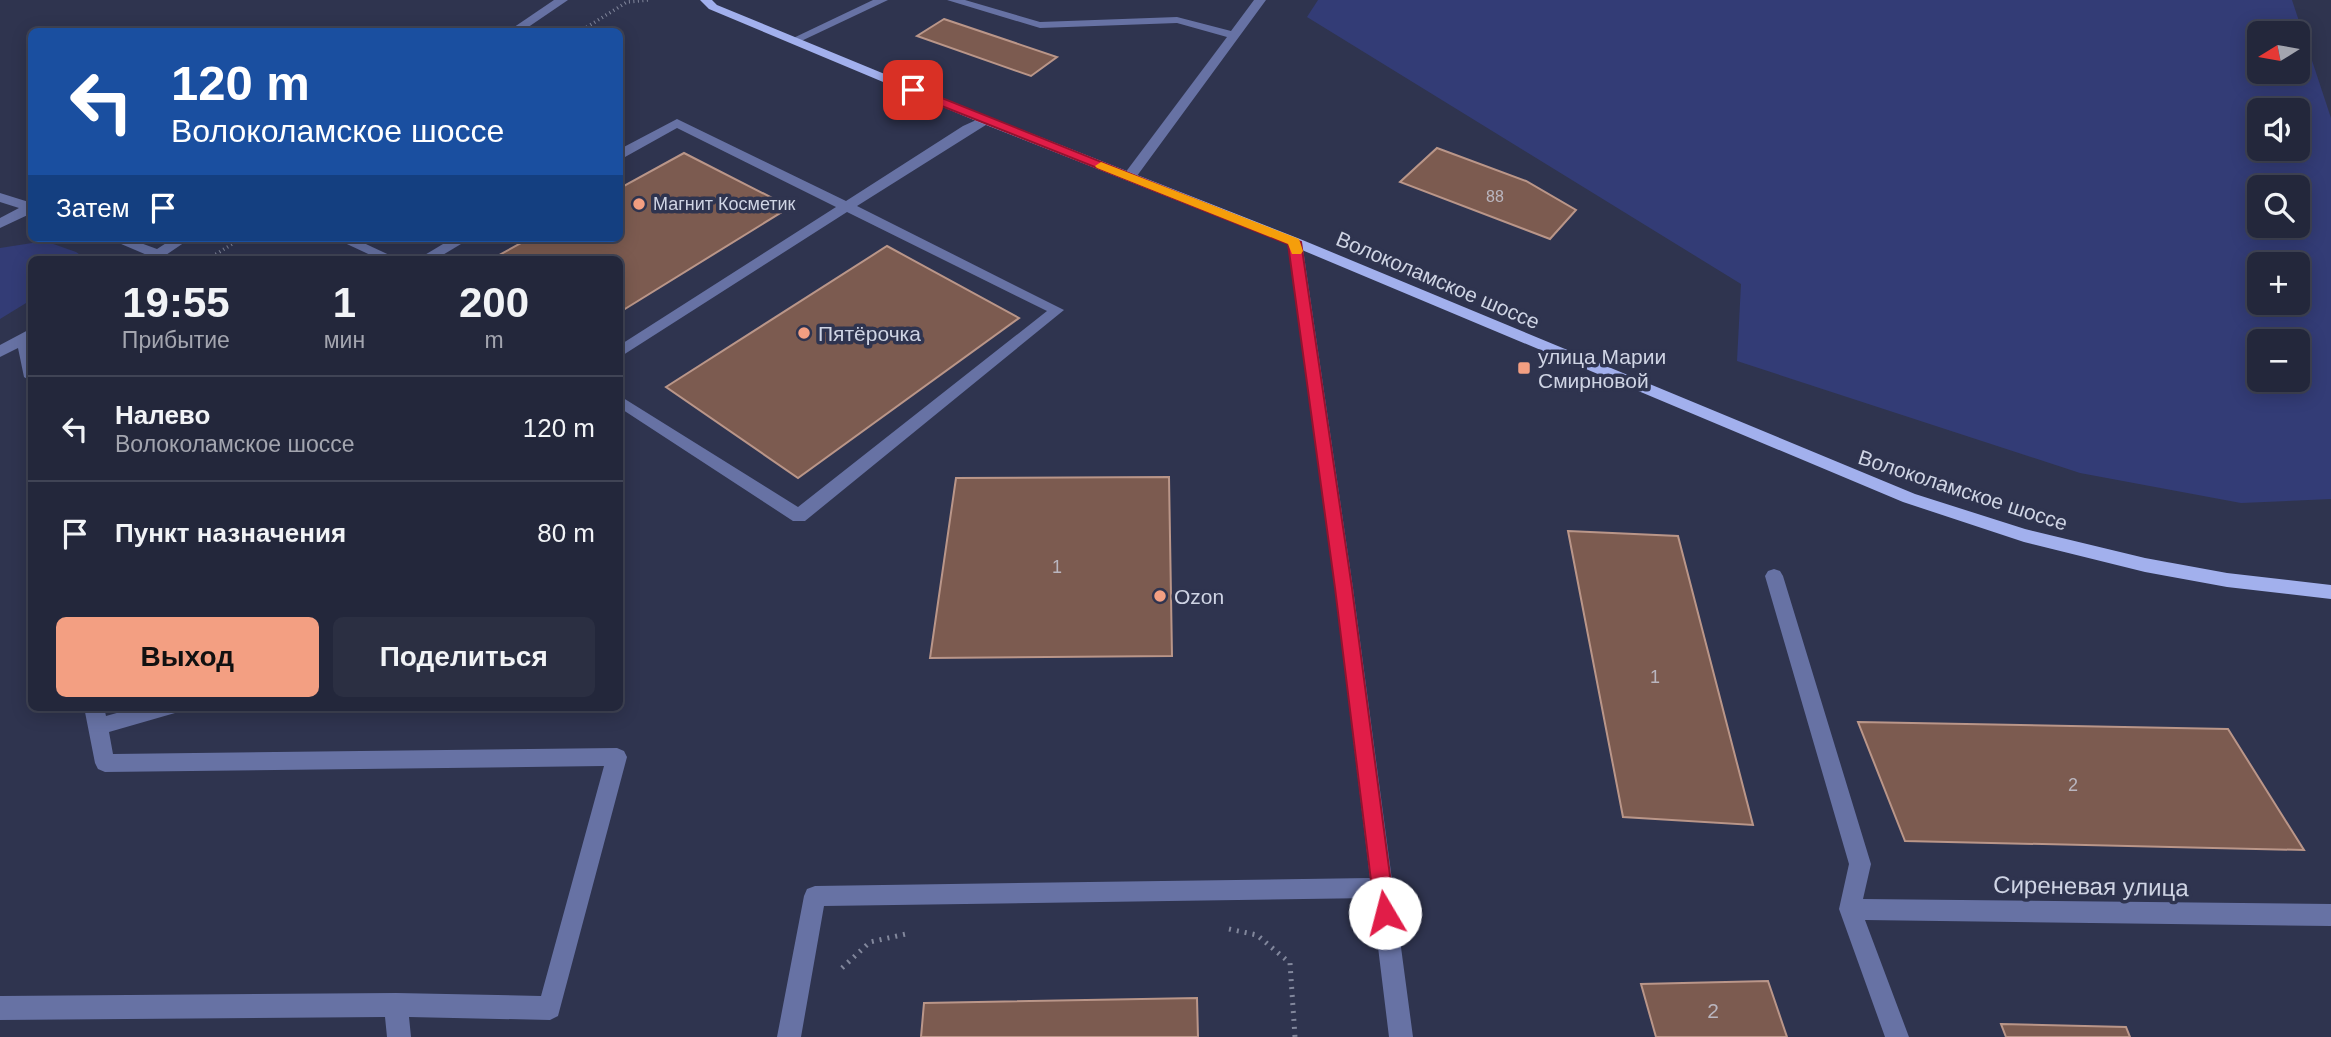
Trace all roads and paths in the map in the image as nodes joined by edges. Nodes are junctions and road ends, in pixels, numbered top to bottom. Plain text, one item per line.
1 (562, 0) edge
2 (648, 0) edge
3 (706, 0) edge
4 (883, 0) edge
5 (953, 0) edge
6 (1260, 0) edge
7 (518, 28) edge
8 (585, 28) edge
9 (1235, 36) junction
10 (793, 41) junction
11 (985, 120) junction
12 (623, 152) edge
13 (1129, 177) junction
14 (0, 197) edge
15 (847, 206) junction
16 (28, 207) edge
17 (28, 210) edge
18 (0, 225) edge
19 (122, 242) edge
20 (178, 242) edge
21 (236, 242) edge
22 (351, 242) edge
23 (457, 242) edge
24 (1294, 242) junction
25 (152, 256) edge
26 (156, 256) edge
27 (213, 256) edge
28 (384, 256) edge
29 (431, 256) edge
30 (28, 335) edge
31 (623, 350) edge
32 (0, 352) edge
33 (623, 403) edge
34 (1774, 576) dead end
35 (2331, 592) edge
36 (139, 711) edge
37 (96, 717) edge
38 (1382, 888) junction
39 (1850, 909) junction
40 (2331, 915) edge
41 (1216, 927) dead end
42 (911, 933) dead end
43 (836, 973) dead end
44 (396, 1005) junction
45 (0, 1007) edge
46 (399, 1037) edge
47 (789, 1037) edge
48 (1295, 1037) edge
49 (1401, 1037) edge
50 (1897, 1037) edge

1 - 7 street
2 - 8 path
3 - 10 main road, Волоколамское шоссе
4 - 10 street
5 - 9 street
6 - 9 street
9 - 13 street
10 - 11 main road, Волоколамское шоссе
11 - 13 main road, Волоколамское шоссе
11 - 15 street
12 - 15 street
13 - 24 main road, Волоколамское шоссе
14 - 16 street
15 - 31 street
15 - 33 street
17 - 18 street
19 - 25 street
20 - 26 street
21 - 27 path
22 - 28 street
23 - 29 street
24 - 35 main road, Волоколамское шоссе
24 - 38 street
30 - 32 street
34 - 39 street
36 - 37 street
37 - 44 street
38 - 47 street
38 - 49 street
39 - 40 street, Сиреневая улица
39 - 50 street
41 - 48 path
42 - 43 path
44 - 45 street
44 - 46 street

